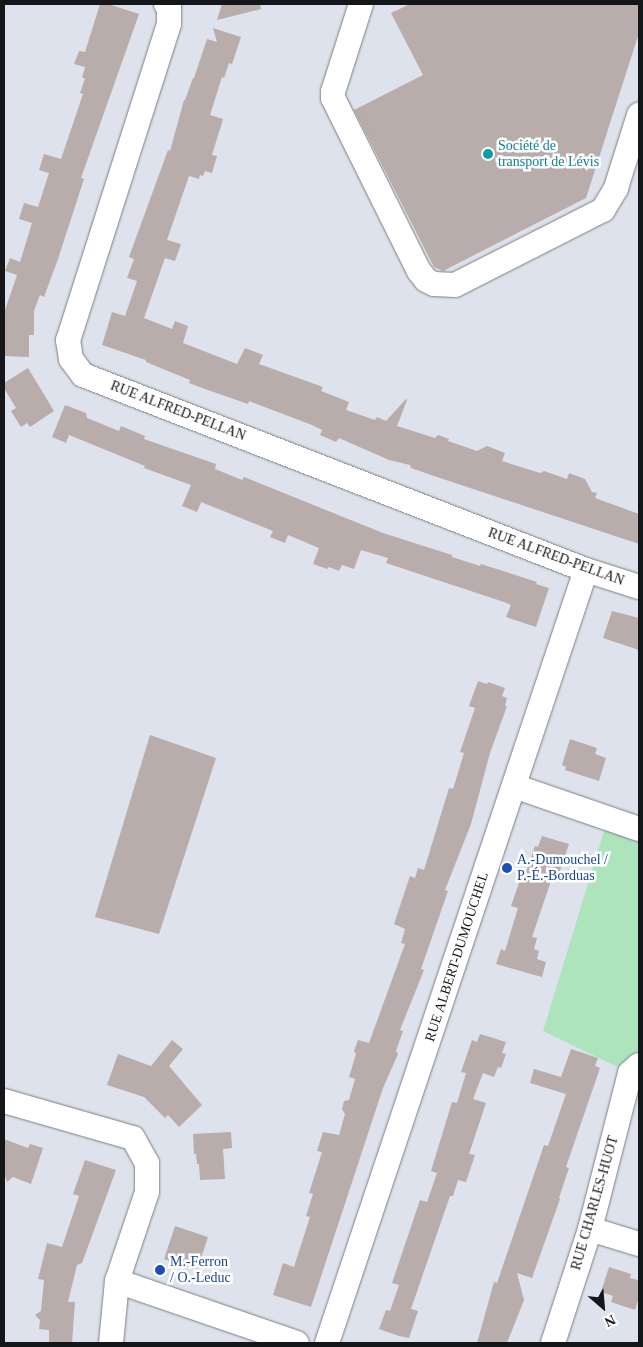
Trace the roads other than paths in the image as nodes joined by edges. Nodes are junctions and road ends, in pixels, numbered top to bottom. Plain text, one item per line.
1 (166, 4) edge
2 (360, 4) edge
3 (639, 116) edge
4 (586, 570) junction
5 (639, 587) edge
6 (514, 786) junction
7 (639, 829) edge
8 (639, 1065) edge
9 (4, 1101) edge
10 (590, 1229) junction
11 (639, 1244) edge
12 (117, 1281) junction
13 (111, 1343) edge
14 (297, 1343) edge
15 (328, 1343) edge
16 (553, 1343) edge

1 - 4 street, RUE ALFRED-PELLAN
2 - 3 street
4 - 5 street, RUE ALFRED-PELLAN
4 - 6 street, RUE ALBERT-DUMOUCHEL
6 - 7 street
6 - 15 street, RUE ALBERT-DUMOUCHEL
8 - 10 street, RUE CHARLES-HUOT
9 - 12 street
10 - 11 street
10 - 16 street, RUE CHARLES-HUOT
12 - 13 street
12 - 14 street

